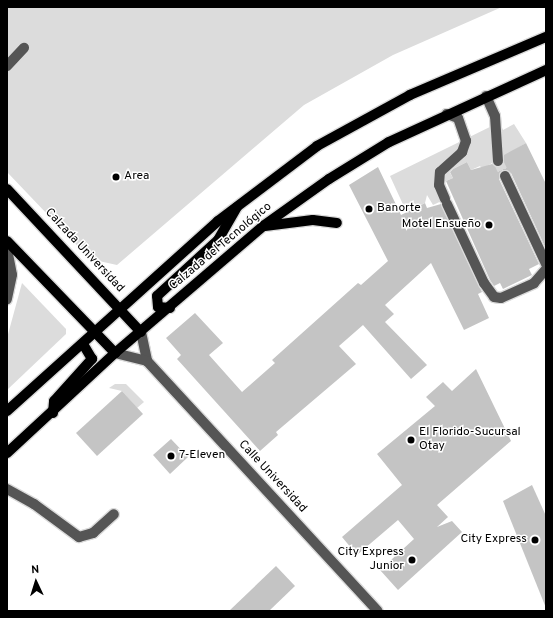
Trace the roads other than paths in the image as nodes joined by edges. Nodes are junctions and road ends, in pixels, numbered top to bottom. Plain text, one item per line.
1 (546, 37) edge
2 (24, 48) dead end
3 (7, 66) edge
4 (546, 70) edge
5 (486, 96) junction
6 (447, 114) junction
7 (498, 162) tunnel mouth
8 (505, 176) tunnel mouth
9 (7, 189) edge
10 (238, 205) junction
11 (337, 223) dead end
12 (263, 226) junction
13 (7, 240) edge
14 (7, 249) edge
15 (546, 264) edge
16 (546, 270) edge
17 (7, 299) edge
18 (170, 308) junction
19 (121, 310) junction
20 (141, 332) junction
21 (95, 333) junction
22 (83, 344) junction
23 (115, 354) junction
24 (147, 361) junction
25 (7, 411) edge
26 (53, 413) junction
27 (7, 453) edge
28 (7, 489) edge
29 (114, 514) dead end
30 (378, 611) edge

1 - 10 main road, Calzada del Tecnológico
2 - 3 street
4 - 5 main road, Calzada del Tecnológico
5 - 6 main road, Calzada del Tecnológico
5 - 7 street
6 - 12 main road, Calzada del Tecnológico
6 - 16 street
8 - 15 street
9 - 19 main road, Calzada Universidad
10 - 18 main road
10 - 19 main road, Calzada del Tecnológico
11 - 12 main road
12 - 18 main road, Calzada del Tecnológico
13 - 21 main road
14 - 17 street
18 - 20 main road, Calzada del Tecnológico
19 - 20 main road, Calzada Universidad
19 - 21 main road, Calzada del Tecnológico
20 - 23 main road, Calzada del Tecnológico
20 - 24 street
21 - 22 main road, Calzada del Tecnológico
21 - 23 main road
22 - 25 main road, Calzada del Tecnológico
22 - 26 main road
23 - 24 street
23 - 26 main road, Calzada del Tecnológico
24 - 30 street, Calle Universidad
26 - 27 main road, Calzada del Tecnológico
28 - 29 street

